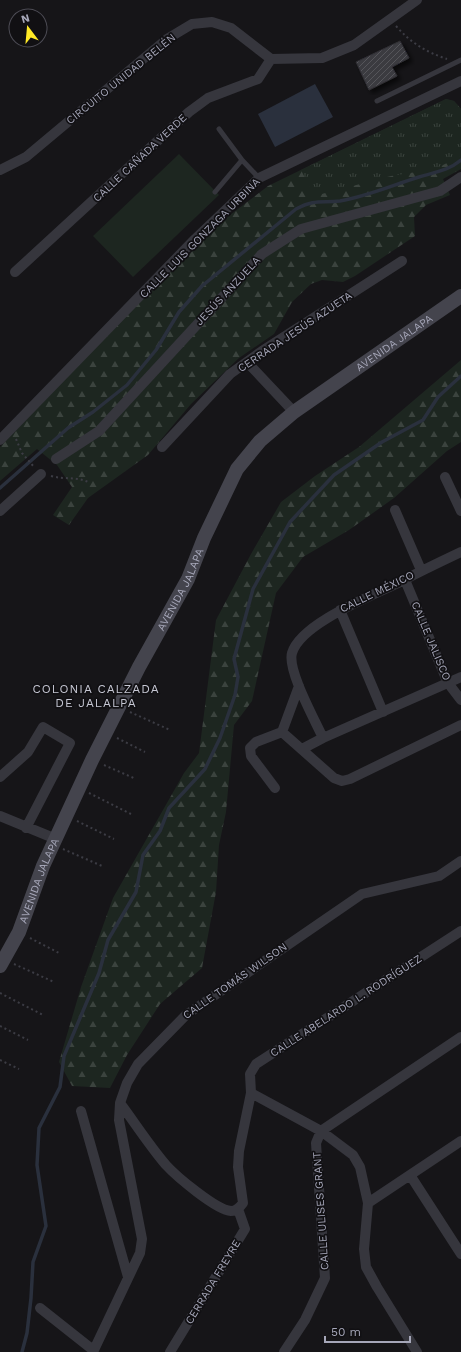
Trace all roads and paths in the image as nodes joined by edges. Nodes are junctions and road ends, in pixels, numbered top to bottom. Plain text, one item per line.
1 (417, 0) edge
2 (390, 19) junction
3 (271, 59) junction
4 (458, 60) edge
5 (461, 81) edge
6 (376, 101) dead end
7 (219, 129) dead end
8 (242, 160) junction
9 (0, 170) edge
10 (461, 177) edge
11 (259, 178) junction
12 (215, 192) dead end
13 (402, 261) dead end
14 (15, 272) dead end
15 (461, 296) edge
16 (247, 362) junction
17 (294, 412) junction
18 (11, 429) junction
19 (0, 440) edge
20 (162, 447) dead end
21 (56, 459) dead end
22 (32, 465) dead end
23 (41, 474) dead end
24 (445, 477) dead end
25 (60, 479) dead end
26 (90, 483) dead end
27 (395, 510) dead end
28 (0, 511) edge
29 (461, 511) edge
30 (461, 552) edge
31 (421, 570) junction
32 (404, 580) junction
33 (340, 610) junction
34 (461, 677) edge
35 (448, 682) junction
36 (299, 686) junction
37 (461, 700) edge
38 (118, 707) junction
39 (383, 712) junction
40 (461, 725) edge
41 (170, 730) dead end
42 (282, 732) junction
43 (105, 733) junction
44 (323, 738) junction
45 (302, 750) junction
46 (145, 752) dead end
47 (92, 760) junction
48 (0, 777) edge
49 (136, 780) dead end
50 (79, 788) junction
51 (275, 788) dead end
52 (131, 814) dead end
53 (0, 816) edge
54 (67, 816) junction
55 (26, 828) junction
56 (114, 839) dead end
57 (54, 841) junction
58 (461, 861) edge
59 (102, 866) dead end
60 (461, 931) edge
61 (19, 932) junction
62 (60, 952) dead end
63 (2, 962) edge
64 (54, 982) dead end
65 (0, 993) edge
66 (43, 1015) dead end
67 (0, 1026) edge
68 (461, 1037) edge
69 (28, 1040) dead end
70 (0, 1060) edge
71 (19, 1069) dead end
72 (251, 1093) junction
73 (120, 1103) junction
74 (81, 1111) dead end
75 (321, 1131) junction
76 (461, 1141) edge
77 (410, 1175) junction
78 (368, 1203) junction
79 (238, 1209) junction
80 (461, 1254) edge
81 (128, 1278) junction
82 (40, 1308) dead end
83 (93, 1351) edge
84 (170, 1352) edge
85 (284, 1352) edge
86 (417, 1352) edge

1 - 2 street
2 - 3 street
2 - 4 path
3 - 9 street, CIRCUITO UNIDAD BELÉN
3 - 14 street, CALLE CAÑADA VERDE
4 - 6 lane
5 - 11 street, CALLE LUIS GONZAGA URBINA
7 - 8 lane
8 - 11 lane
8 - 12 lane
10 - 21 street, JESÚS ANZUELA
11 - 18 street, CALLE LUIS GONZAGA URBINA
13 - 16 street, CERRADA JESÚS AZUETA
15 - 17 street, AVENIDA JALAPA
16 - 17 street
16 - 20 street, CERRADA JESÚS AZUETA
17 - 38 street, AVENIDA JALAPA
18 - 19 street, CALLE LUIS GONZAGA URBINA
18 - 22 path
23 - 28 street
24 - 29 street
25 - 26 path
27 - 31 street
30 - 31 street, CALLE MÉXICO
31 - 32 street, CALLE MÉXICO
32 - 33 street, CALLE MÉXICO
32 - 35 street, CALLE JALISCO
33 - 36 street, CALLE MÉXICO
33 - 39 street
34 - 35 street
35 - 37 street, CALLE JALISCO
35 - 39 street
36 - 42 street
36 - 44 street
38 - 41 path
38 - 43 street, AVENIDA JALAPA
39 - 44 street
40 - 45 street
42 - 45 street
42 - 51 street
43 - 46 path
43 - 47 street, AVENIDA JALAPA
44 - 45 street
47 - 49 path
47 - 50 street, AVENIDA JALAPA
48 - 55 street
50 - 52 path
50 - 54 street, AVENIDA JALAPA
53 - 55 street
54 - 56 path
54 - 57 street, AVENIDA JALAPA
55 - 57 street
57 - 59 path
57 - 61 street, AVENIDA JALAPA
58 - 73 street, CALLE TOMÁS WILSON
60 - 72 street, CALLE ABELARDO L. RODRÍGUEZ
61 - 62 path
61 - 63 street, AVENIDA JALAPA
63 - 64 path
65 - 66 path
67 - 69 path
68 - 75 street
70 - 71 path
72 - 75 street
72 - 79 street, CALLE ABELARDO L. RODRÍGUEZ
73 - 79 street
73 - 81 street, CALLE TOMÁS WILSON
74 - 81 street
75 - 78 street
75 - 85 street, CALLE ULISES GRANT
76 - 77 street
77 - 78 street
77 - 80 street
78 - 86 street
79 - 84 street, CERRADA FREYRE
81 - 83 street, CALLE TOMÁS WILSON
82 - 83 street

